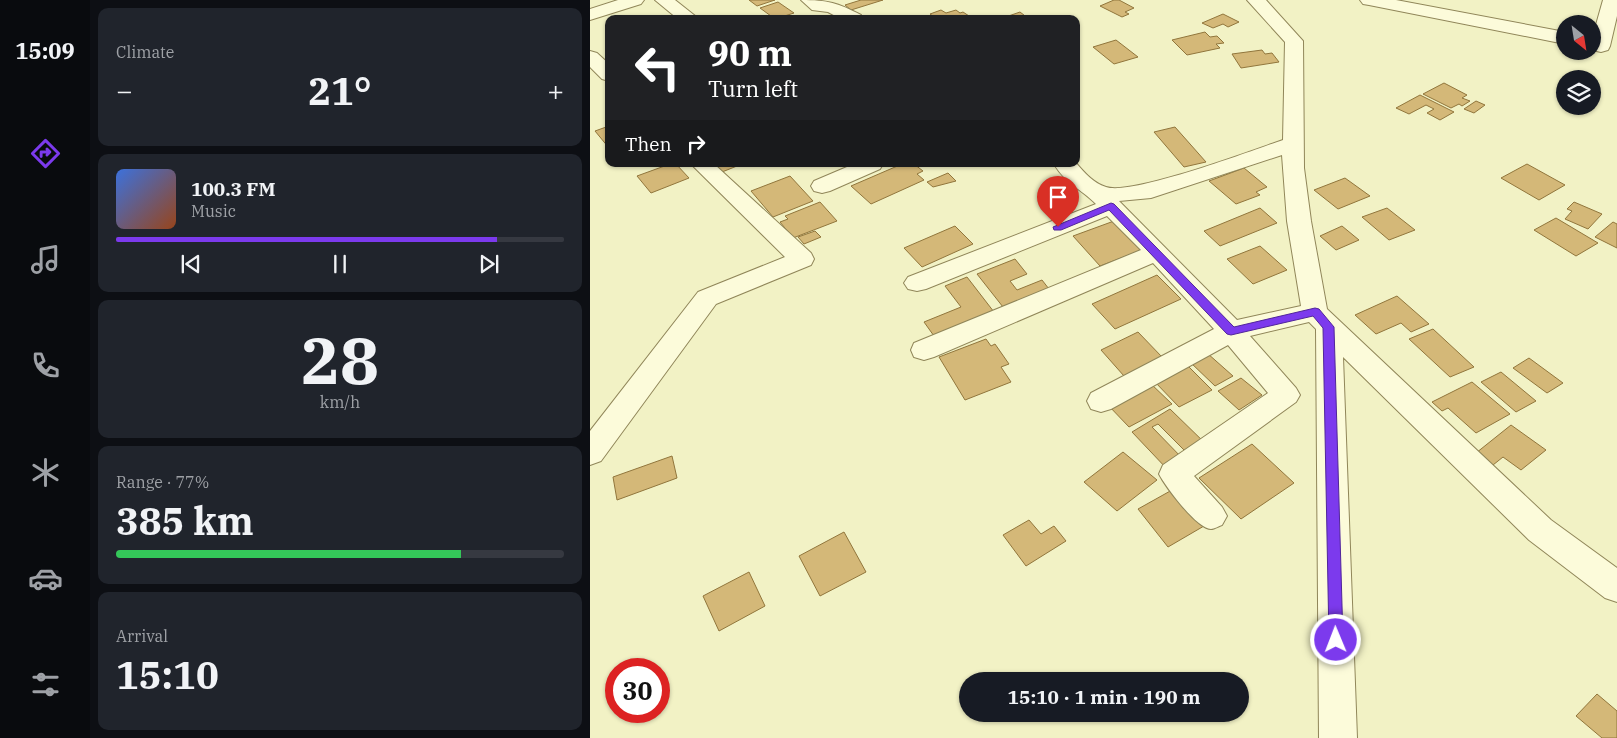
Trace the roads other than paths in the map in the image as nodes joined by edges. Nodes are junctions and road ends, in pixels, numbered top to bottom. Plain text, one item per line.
1 (635, 0) edge
2 (664, 0) edge
3 (810, 0) edge
4 (1256, 0) edge
5 (1368, 0) edge
6 (1612, 0) edge
7 (591, 14) edge
8 (685, 15) edge
9 (847, 15) edge
10 (1556, 36) edge
11 (1604, 47) edge
12 (590, 57) edge
13 (605, 71) edge
14 (1293, 144) junction
15 (705, 167) edge
16 (865, 167) edge
17 (1068, 167) edge
18 (822, 186) dead end
19 (1104, 199) junction
20 (1157, 252) junction
21 (917, 283) dead end
22 (1322, 320) junction
23 (1231, 332) junction
24 (924, 350) dead end
25 (1101, 401) dead end
26 (590, 453) edge
27 (1211, 516) dead end
28 (1617, 587) edge
29 (1338, 738) edge

1 - 7 street
2 - 8 street
3 - 9 street
4 - 14 street
5 - 10 street
6 - 11 street
12 - 13 street
14 - 19 street
14 - 22 street
15 - 26 street
16 - 18 street
17 - 19 street
19 - 20 street
19 - 21 street
20 - 23 street
20 - 24 street
22 - 23 street
22 - 28 street
22 - 29 street
23 - 25 street
23 - 27 street

